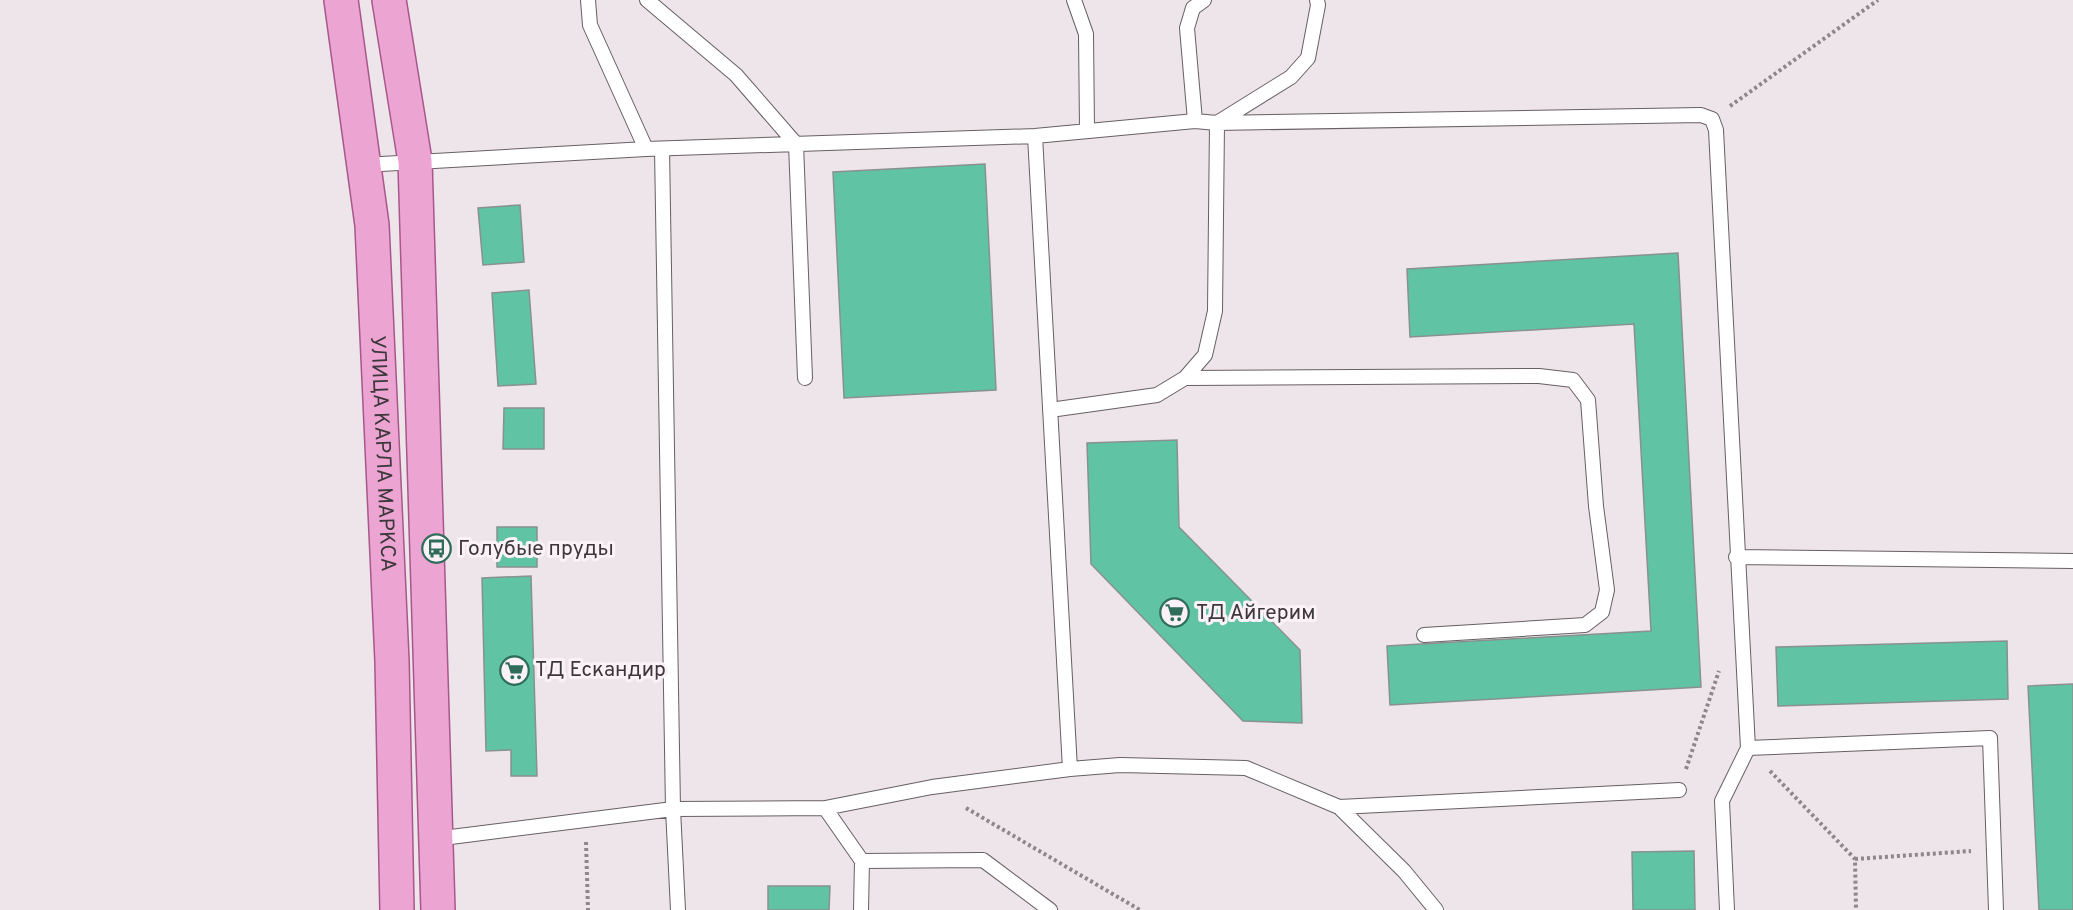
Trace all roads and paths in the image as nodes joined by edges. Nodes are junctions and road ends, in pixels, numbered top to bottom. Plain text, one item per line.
1 (341, 0) edge
2 (389, 0) edge
3 (588, 0) edge
4 (647, 0) edge
5 (1074, 0) edge
6 (1204, 0) edge
7 (1317, 0) edge
8 (1878, 0) edge
9 (1712, 119) junction
10 (1195, 121) junction
11 (1216, 123) junction
12 (1087, 129) junction
13 (1035, 136) junction
14 (796, 144) junction
15 (646, 149) junction
16 (662, 149) junction
17 (415, 160) junction
18 (363, 165) junction
19 (805, 378) dead end
20 (1185, 378) junction
21 (1050, 410) junction
22 (1736, 557) junction
23 (2073, 561) edge
24 (1424, 635) dead end
25 (1720, 668) dead end
26 (1748, 748) junction
27 (1070, 769) junction
28 (932, 788) junction
29 (1678, 790) joint
30 (1339, 807) junction
31 (825, 808) junction
32 (673, 809) junction
33 (585, 820) junction
34 (435, 839) junction
35 (1994, 850) junction
36 (1855, 858) junction
37 (862, 861) junction
38 (397, 910) edge
39 (438, 910) edge
40 (588, 910) edge
41 (678, 910) edge
42 (861, 910) edge
43 (1050, 910) edge
44 (1140, 910) edge
45 (1436, 910) edge
46 (1727, 910) edge
47 (1856, 910) edge
48 (1996, 910) edge

1 - 18 main road, УЛИЦА КАРЛА МАРКСА
2 - 17 main road, УЛИЦА КАРЛА МАРКСА
3 - 15 lane
4 - 14 lane
5 - 12 lane
6 - 10 lane
7 - 11 lane
8 - 9 path
9 - 11 lane
9 - 22 lane
10 - 11 lane
10 - 12 lane
11 - 20 lane
12 - 13 lane
13 - 14 lane
13 - 21 lane
14 - 16 lane
14 - 19 lane
15 - 16 lane
15 - 17 lane
16 - 32 lane
17 - 18 lane
17 - 34 main road, УЛИЦА КАРЛА МАРКСА
18 - 38 main road, УЛИЦА КАРЛА МАРКСА
20 - 21 lane
20 - 24 lane
21 - 27 lane
22 - 23 lane
22 - 26 lane
25 - 29 path
26 - 35 lane
26 - 36 path
26 - 46 lane
27 - 28 lane
27 - 30 lane
28 - 31 lane
28 - 44 path
29 - 30 lane
30 - 45 lane
31 - 32 lane
31 - 37 lane
32 - 33 lane
32 - 41 lane
33 - 34 lane
33 - 40 path
34 - 39 main road, УЛИЦА КАРЛА МАРКСА
35 - 36 path
35 - 48 lane
36 - 47 path
37 - 42 lane
37 - 43 lane

